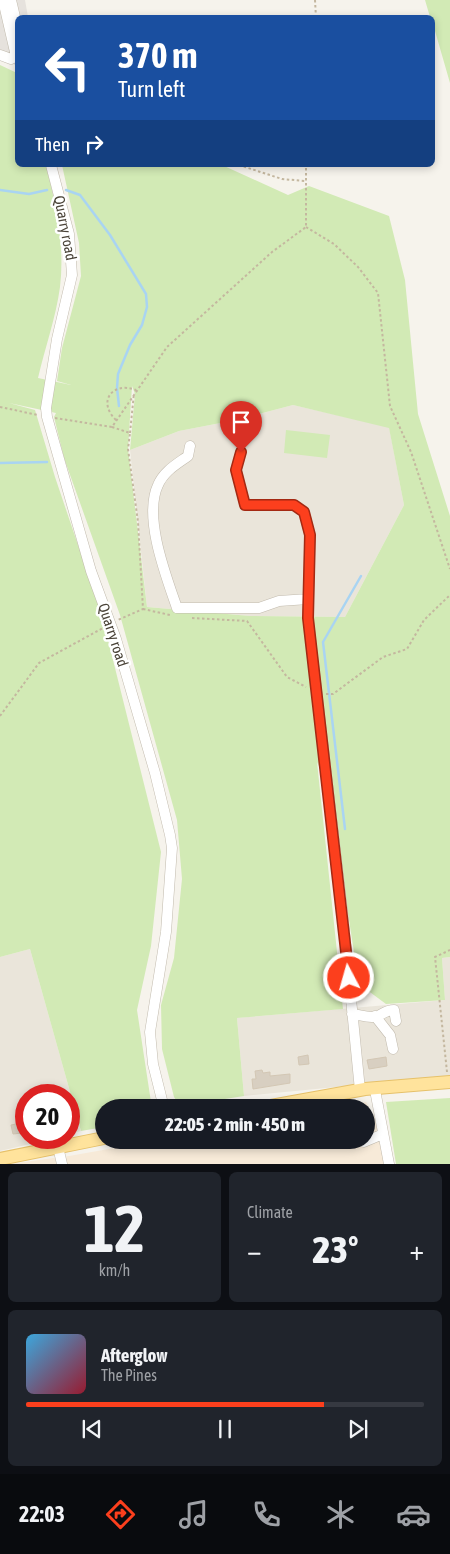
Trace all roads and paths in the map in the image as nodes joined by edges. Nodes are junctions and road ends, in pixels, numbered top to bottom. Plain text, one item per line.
1 (3, 0) edge
2 (11, 0) edge
3 (315, 0) edge
4 (316, 15) edge
5 (15, 17) edge
6 (0, 55) edge
7 (52, 167) edge
8 (244, 167) edge
9 (306, 167) edge
10 (304, 181) junction
11 (306, 227) junction
12 (135, 391) junction
13 (0, 407) edge
14 (47, 417) junction
15 (116, 420) junction
16 (130, 433) dead end
17 (190, 446) dead end
18 (241, 452) dead end
19 (450, 569) edge
20 (450, 595) edge
21 (308, 599) junction
22 (143, 609) dead end
23 (177, 616) dead end
24 (185, 618) dead end
25 (316, 694) junction
26 (450, 950) edge
27 (352, 1014) junction
28 (375, 1016) junction
29 (396, 1021) dead end
30 (393, 1049) dead end
31 (449, 1082) edge
32 (360, 1090) junction
33 (375, 1090) junction
34 (162, 1099) edge
35 (310, 1099) edge
36 (383, 1134) junction
37 (375, 1137) edge
38 (95, 1140) edge
39 (80, 1142) edge
40 (45, 1149) edge
41 (59, 1149) edge
42 (0, 1159) edge
43 (62, 1164) edge
44 (389, 1164) edge

1 - 6 street
2 - 5 street
3 - 4 path
7 - 14 street, Quarry road
8 - 10 path
9 - 10 path
10 - 11 path
11 - 12 path
11 - 19 path
12 - 15 path
12 - 15 path
12 - 16 path
13 - 14 path
14 - 15 path
14 - 34 street, Quarry road
17 - 21 street
18 - 21 street
20 - 25 path
21 - 25 street
22 - 23 path
24 - 25 path
25 - 27 street
26 - 31 path
27 - 28 street
27 - 32 street
28 - 29 street
28 - 30 street
31 - 33 main road
32 - 33 main road
32 - 35 main road
33 - 36 street
36 - 37 street
36 - 44 street
38 - 39 main road
40 - 42 main road
41 - 43 street

